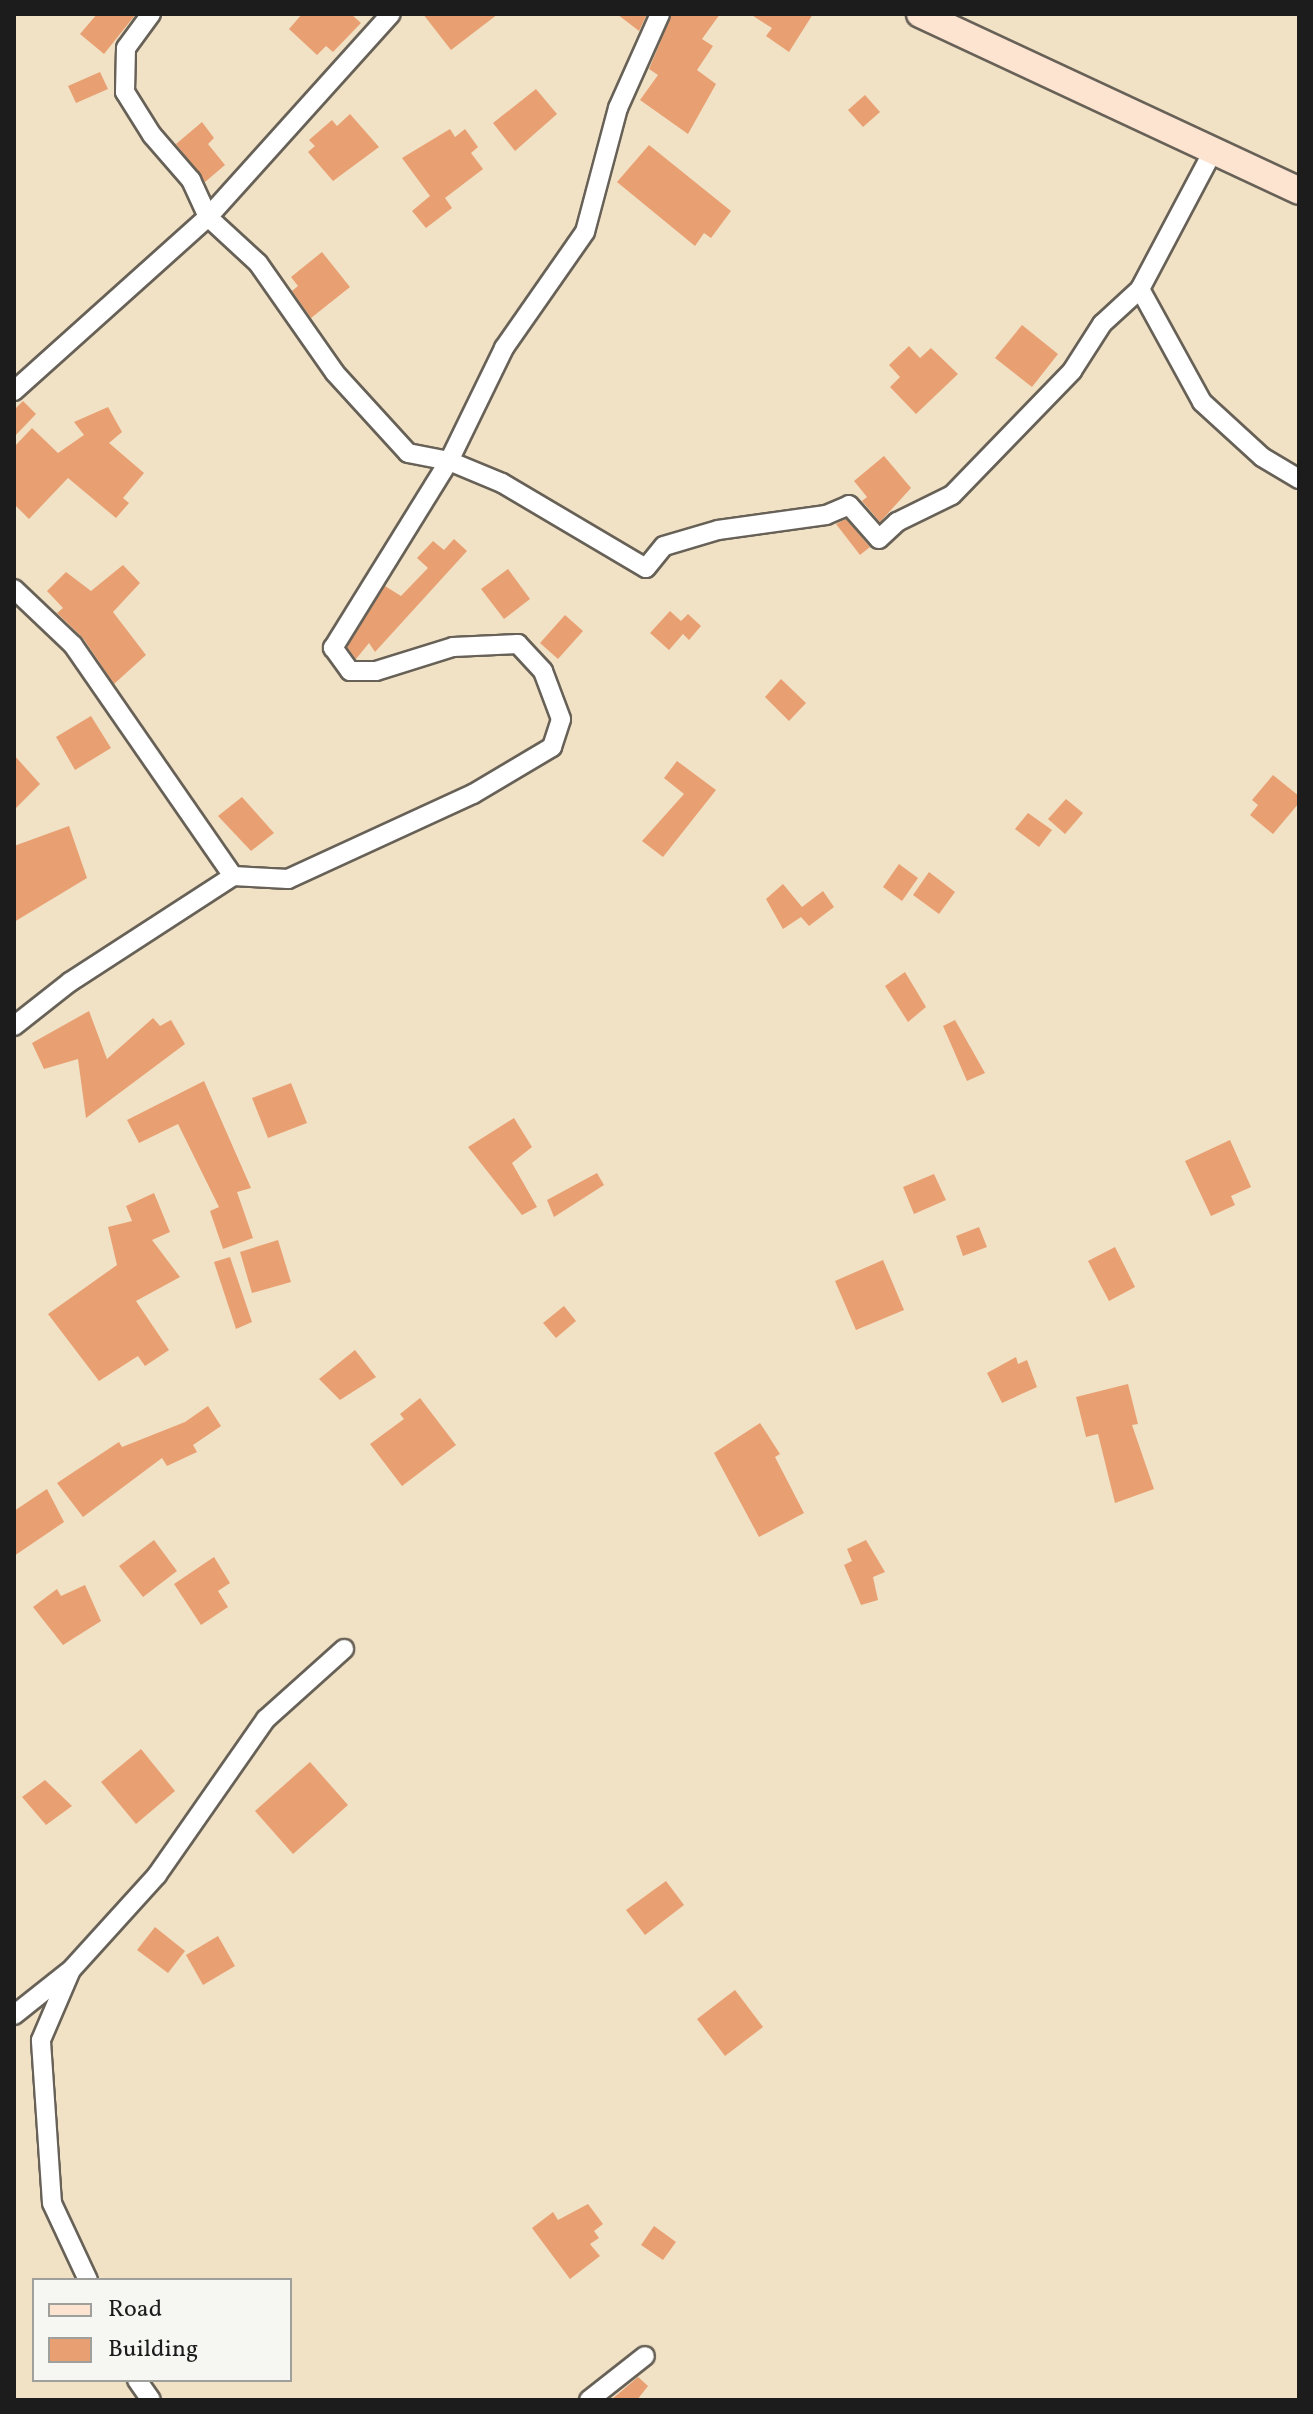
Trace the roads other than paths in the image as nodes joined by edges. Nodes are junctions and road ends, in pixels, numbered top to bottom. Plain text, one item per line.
1 (151, 14) edge
2 (391, 14) edge
3 (660, 14) edge
4 (920, 14) edge
5 (1213, 151) junction
6 (1299, 191) edge
7 (208, 217) junction
8 (1140, 289) junction
9 (14, 391) edge
10 (449, 461) junction
11 (1299, 479) edge
12 (14, 589) edge
13 (233, 876) junction
14 (14, 1026) edge
15 (344, 1649) dead end
16 (71, 1970) junction
17 (14, 2015) edge
18 (87, 2278) edge
19 (645, 2356) dead end
20 (138, 2382) edge
21 (151, 2400) edge
22 (589, 2400) edge

1 - 7 street
2 - 7 street
3 - 10 street
4 - 5 street
5 - 6 street
5 - 8 street
7 - 9 street
7 - 10 street
8 - 10 street
8 - 11 street
10 - 13 street
12 - 13 street
13 - 14 street
15 - 16 street
16 - 17 street
16 - 18 street
19 - 22 street
20 - 21 street

